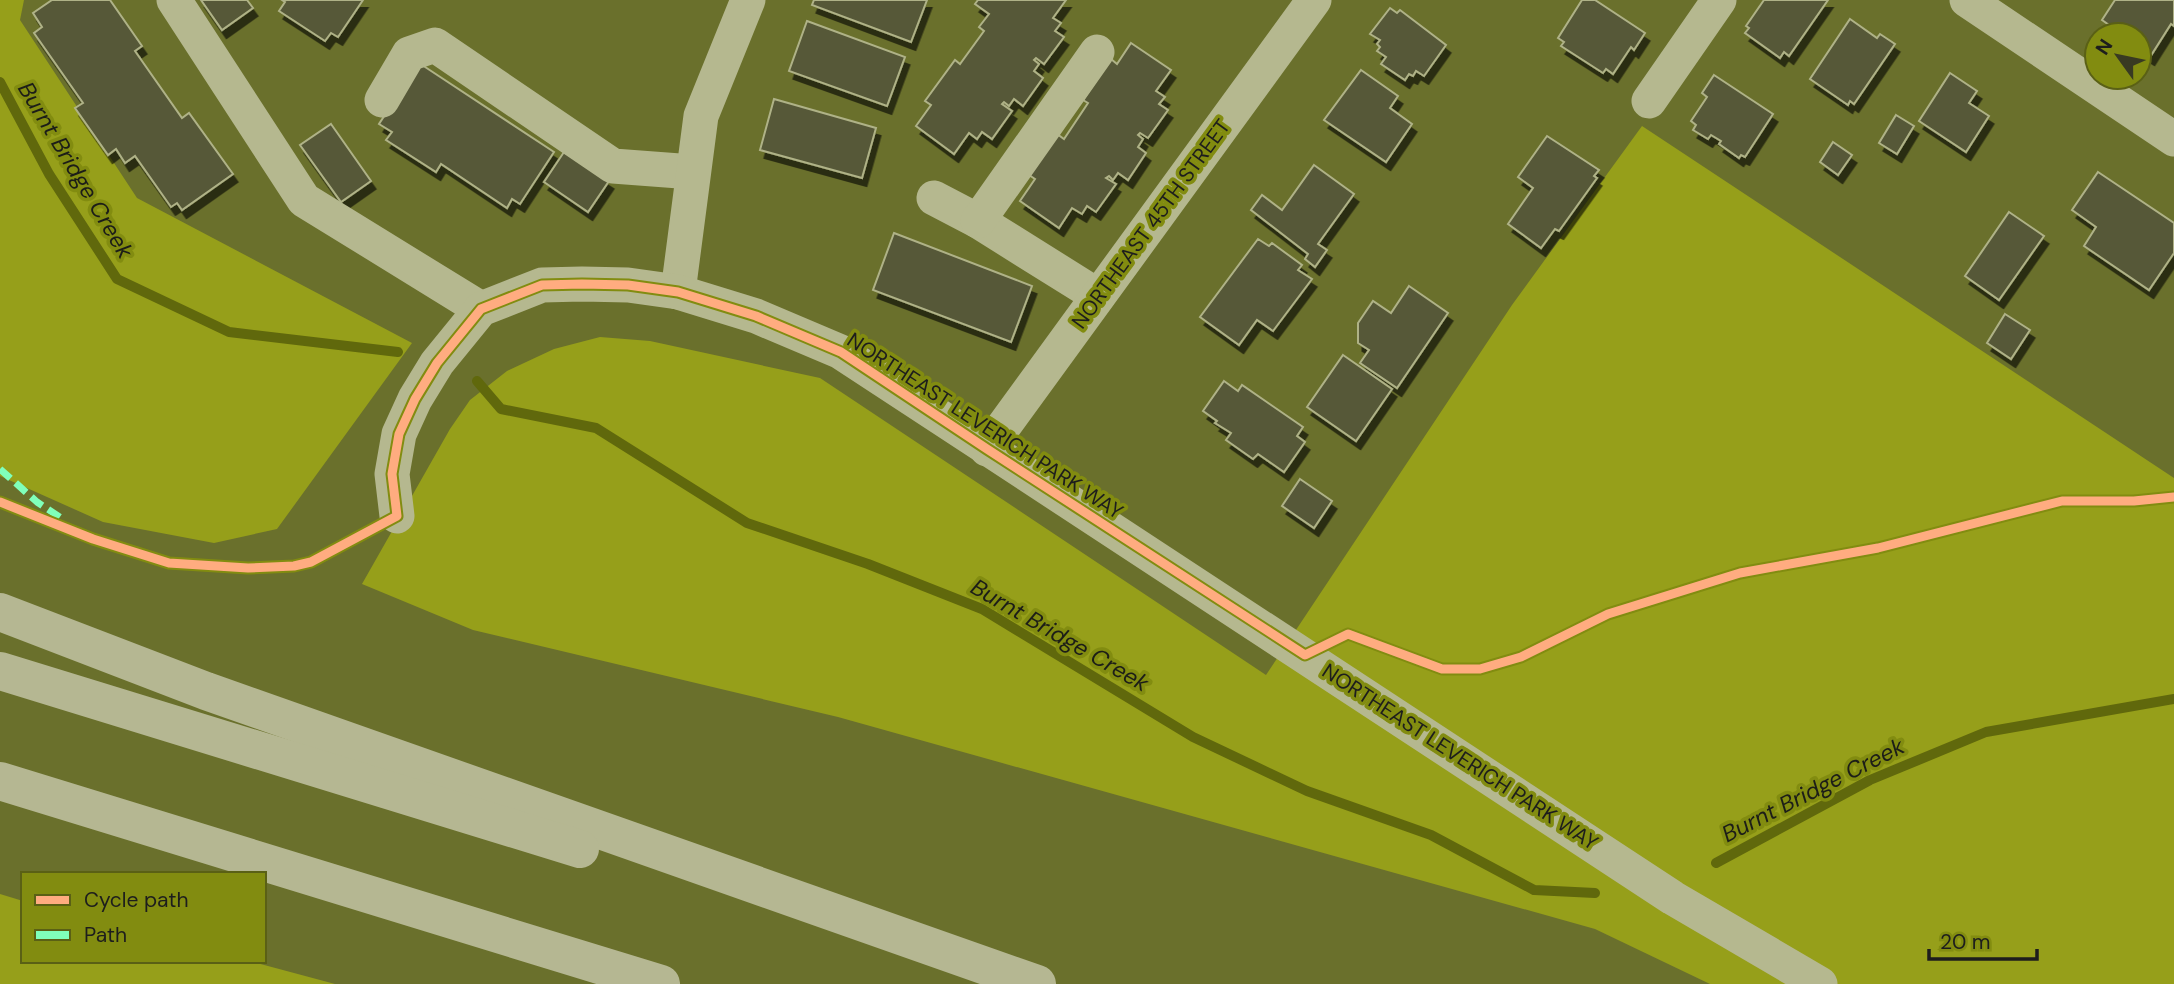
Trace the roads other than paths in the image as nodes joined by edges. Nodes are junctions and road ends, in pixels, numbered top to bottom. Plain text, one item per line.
1 (174, 0) edge
2 (748, 0) edge
3 (1314, 0) edge
4 (1719, 0) edge
5 (1968, 0) edge
6 (1097, 52) dead end
7 (382, 100) dead end
8 (1649, 101) dead end
9 (2174, 139) edge
10 (693, 172) junction
11 (934, 198) dead end
12 (978, 221) junction
13 (678, 292) junction
14 (1098, 296) junction
15 (481, 309) junction
16 (987, 449) junction
17 (397, 516) dead end
18 (0, 612) edge
19 (0, 671) edge
20 (0, 781) edge
21 (661, 984) edge
22 (1020, 984) edge
23 (1037, 984) edge
24 (1820, 984) edge

1 - 15 street
2 - 10 street
3 - 14 street, NORTHEAST 45TH STREET
4 - 8 street
5 - 9 street
6 - 12 street
7 - 10 street
10 - 13 street
11 - 12 street
12 - 14 street
13 - 15 street, NORTHEAST LEVERICH PARK WAY
13 - 16 street, NORTHEAST LEVERICH PARK WAY
14 - 16 street, NORTHEAST 45TH STREET
15 - 17 street, NORTHEAST LEVERICH PARK WAY
16 - 24 street, NORTHEAST LEVERICH PARK WAY
18 - 23 highway
19 - 22 highway
20 - 21 highway

